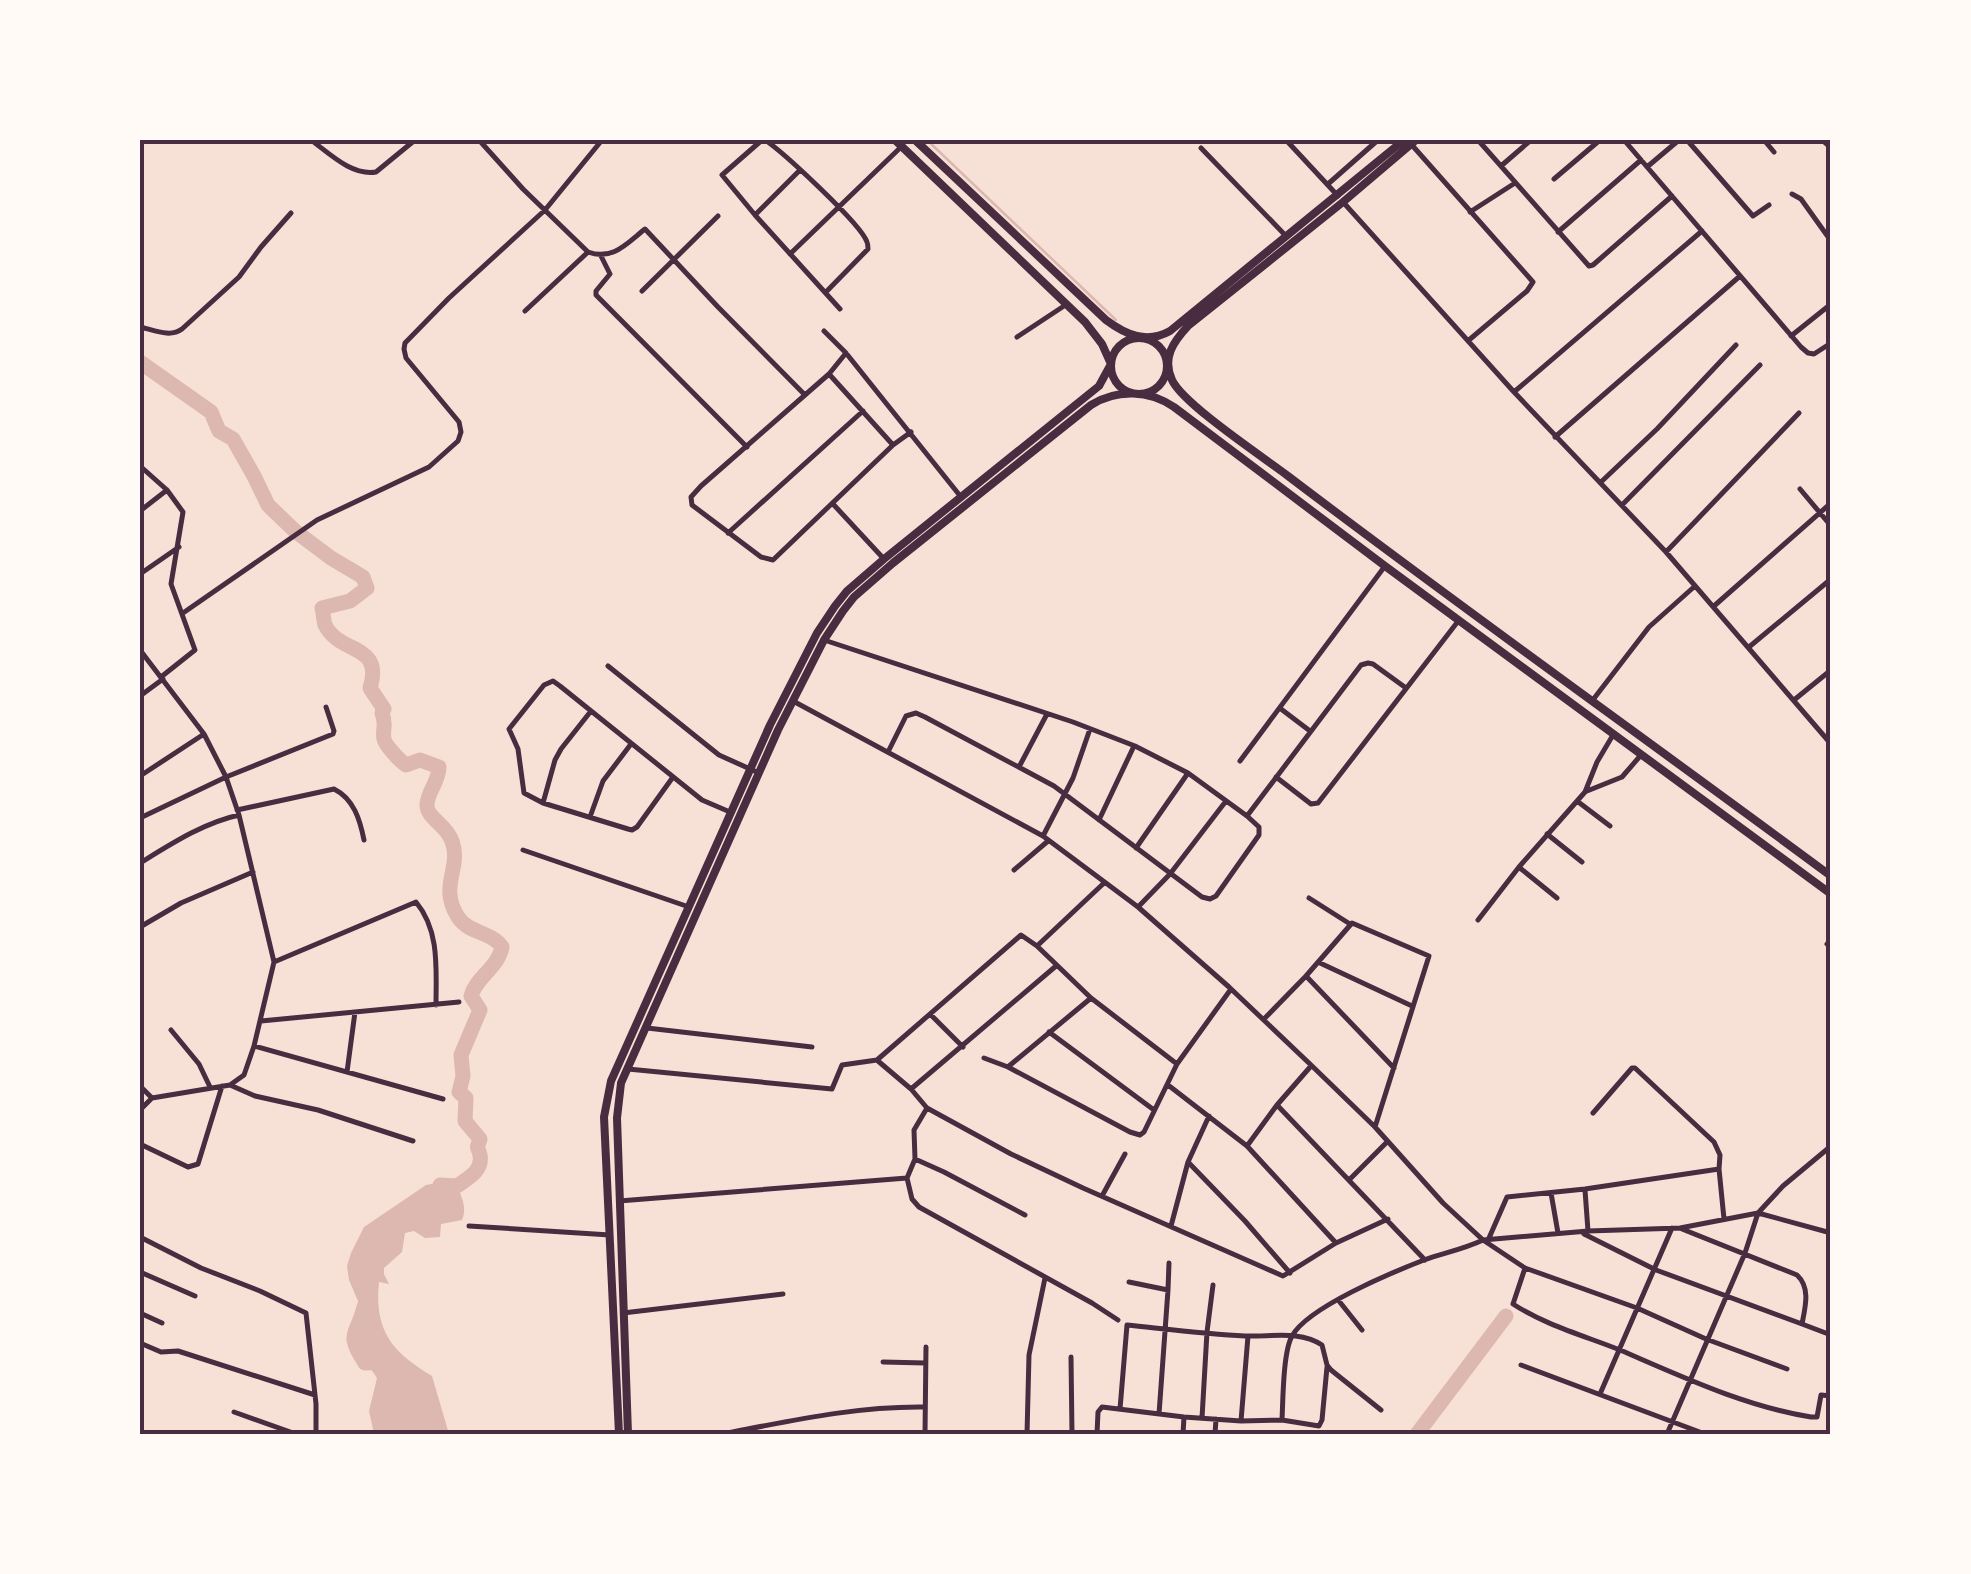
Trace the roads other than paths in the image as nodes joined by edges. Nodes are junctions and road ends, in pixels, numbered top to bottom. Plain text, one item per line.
1 (311, 140) edge
2 (415, 140) edge
3 (480, 140) edge
4 (602, 140) edge
5 (764, 140) edge
6 (916, 140) edge
7 (1286, 140) edge
8 (1378, 140) edge
9 (1478, 140) edge
10 (1531, 140) edge
11 (1600, 140) edge
12 (1624, 140) edge
13 (1683, 140) edge
14 (1764, 140) edge
15 (1822, 140) edge
16 (1408, 141) edge
17 (898, 144) edge
18 (1201, 148) dead end
19 (1831, 148) edge
20 (1774, 152) dead end
21 (1642, 160) junction
22 (1501, 166) junction
23 (1648, 167) junction
24 (800, 170) junction
25 (1554, 179) dead end
26 (1515, 182) junction
27 (1327, 184) junction
28 (1792, 194) dead end
29 (1672, 196) junction
30 (1341, 199) junction
31 (1769, 205) dead end
32 (838, 208) junction
33 (545, 210) junction
34 (1470, 212) junction
35 (290, 213) dead end
36 (754, 215) junction
37 (718, 216) dead end
38 (1702, 231) junction
39 (1558, 232) junction
40 (1287, 236) junction
41 (1831, 241) edge
42 (588, 252) junction
43 (790, 254) junction
44 (601, 256) junction
45 (675, 260) junction
46 (1740, 276) junction
47 (642, 291) dead end
48 (826, 292) junction
49 (1066, 304) junction
50 (1831, 304) edge
51 (840, 309) dead end
52 (525, 312) dead end
53 (140, 327) edge
54 (824, 331) dead end
55 (1792, 336) junction
56 (1016, 337) dead end
57 (1140, 338) junction
58 (1468, 341) junction
59 (1831, 343) edge
60 (1736, 345) dead end
61 (846, 352) junction
62 (1111, 364) junction
63 (1166, 364) junction
64 (1760, 365) dead end
65 (830, 374) junction
66 (1514, 392) junction
67 (1133, 393) junction
68 (805, 395) junction
69 (862, 411) junction
70 (1799, 413) dead end
71 (910, 432) junction
72 (1556, 437) junction
73 (894, 445) junction
74 (746, 447) junction
75 (140, 466) edge
76 (1602, 482) junction
77 (167, 490) junction
78 (1800, 490) dead end
79 (961, 496) junction
80 (1831, 503) edge
81 (833, 504) junction
82 (1621, 505) junction
83 (140, 511) edge
84 (1820, 512) junction
85 (1831, 526) edge
86 (727, 533) junction
87 (178, 547) junction
88 (1666, 552) junction
89 (884, 558) junction
90 (1385, 566) junction
91 (140, 574) edge
92 (1831, 579) edge
93 (1695, 586) junction
94 (1714, 606) junction
95 (183, 613) junction
96 (1459, 620) junction
97 (824, 640) junction
98 (1749, 646) junction
99 (140, 651) edge
100 (608, 666) dead end
101 (1831, 670) edge
102 (162, 678) junction
103 (1406, 688) junction
104 (140, 696) edge
105 (1794, 700) junction
106 (1592, 701) junction
107 (793, 702) junction
108 (326, 707) dead end
109 (1280, 708) junction
110 (592, 711) junction
111 (1046, 714) junction
112 (1090, 729) junction
113 (1310, 731) junction
114 (204, 734) junction
115 (1613, 735) junction
116 (631, 744) junction
117 (1831, 744) edge
118 (1134, 746) junction
119 (888, 752) junction
120 (1664, 753) junction
121 (1642, 755) junction
122 (1240, 761) dead end
123 (1018, 767) junction
124 (1657, 767) junction
125 (755, 771) junction
126 (1689, 772) junction
127 (1188, 773) junction
128 (140, 776) edge
129 (226, 776) junction
130 (673, 777) junction
131 (1276, 777) junction
132 (1684, 785) junction
133 (1585, 792) junction
134 (1065, 794) junction
135 (1226, 800) junction
136 (1577, 801) junction
137 (544, 802) junction
138 (238, 812) junction
139 (731, 813) junction
140 (141, 816) edge
141 (1247, 816) junction
142 (590, 817) junction
143 (1099, 820) junction
144 (1610, 826) dead end
145 (1547, 834) junction
146 (1046, 838) junction
147 (364, 840) dead end
148 (1136, 848) junction
149 (523, 850) dead end
150 (1582, 862) dead end
151 (140, 863) edge
152 (1519, 868) junction
153 (1014, 870) dead end
154 (253, 872) junction
155 (1170, 874) junction
156 (1831, 876) edge
157 (1105, 883) junction
158 (1831, 894) edge
159 (1310, 898) dead end
160 (1557, 898) dead end
161 (689, 907) junction
162 (1138, 907) junction
163 (1478, 920) dead end
164 (1350, 924) junction
165 (140, 927) edge
166 (1037, 946) junction
167 (274, 962) junction
168 (1319, 962) junction
169 (1056, 966) junction
170 (666, 971) junction
171 (1306, 976) junction
172 (1232, 990) junction
173 (1091, 998) junction
174 (458, 1002) dead end
175 (436, 1005) junction
176 (1412, 1006) junction
177 (355, 1012) junction
178 (930, 1014) junction
179 (1264, 1019) junction
180 (261, 1021) junction
181 (647, 1028) junction
182 (171, 1030) dead end
183 (1049, 1032) junction
184 (254, 1046) junction
185 (812, 1047) dead end
186 (963, 1047) junction
187 (984, 1058) dead end
188 (877, 1060) junction
189 (1177, 1064) junction
190 (1312, 1065) junction
191 (1008, 1067) junction
192 (1394, 1068) junction
193 (628, 1069) junction
194 (347, 1072) junction
195 (1167, 1084) junction
196 (226, 1085) junction
197 (140, 1086) edge
198 (210, 1087) junction
199 (911, 1089) junction
200 (152, 1098) junction
201 (444, 1099) dead end
202 (1278, 1105) junction
203 (927, 1108) junction
204 (140, 1110) edge
205 (1154, 1110) junction
206 (1593, 1113) dead end
207 (1209, 1116) junction
208 (1375, 1127) junction
209 (413, 1141) dead end
210 (1388, 1142) junction
211 (140, 1144) edge
212 (1248, 1146) junction
213 (1831, 1146) edge
214 (1125, 1154) dead end
215 (915, 1159) junction
216 (1188, 1162) junction
217 (1719, 1169) junction
218 (907, 1178) junction
219 (1350, 1179) junction
220 (1584, 1189) junction
221 (1551, 1193) junction
222 (1102, 1196) junction
223 (619, 1201) junction
224 (1758, 1213) junction
225 (1025, 1216) dead end
226 (1388, 1219) junction
227 (1724, 1220) junction
228 (469, 1226) dead end
229 (1170, 1226) junction
230 (1676, 1228) junction
231 (1585, 1232) junction
232 (1558, 1233) junction
233 (1831, 1233) edge
234 (610, 1234) junction
235 (140, 1238) edge
236 (1486, 1239) junction
237 (1336, 1243) junction
238 (1745, 1253) junction
239 (1425, 1260) junction
240 (1169, 1263) dead end
241 (616, 1265) junction
242 (1525, 1268) junction
243 (1656, 1270) junction
244 (140, 1272) edge
245 (1290, 1273) junction
246 (1045, 1278) junction
247 (1129, 1282) dead end
248 (1213, 1286) dead end
249 (1168, 1290) junction
250 (783, 1294) dead end
251 (195, 1296) dead end
252 (1726, 1297) junction
253 (1338, 1300) junction
254 (1637, 1308) junction
255 (623, 1313) junction
256 (140, 1314) edge
257 (1118, 1320) dead end
258 (162, 1323) dead end
259 (1802, 1324) junction
260 (1165, 1328) junction
261 (1362, 1330) dead end
262 (1207, 1332) junction
263 (1831, 1334) edge
264 (1292, 1335) junction
265 (1248, 1336) junction
266 (1706, 1340) junction
267 (140, 1343) edge
268 (926, 1347) dead end
269 (1620, 1350) junction
270 (1071, 1357) dead end
271 (883, 1362) dead end
272 (925, 1362) junction
273 (1327, 1365) junction
274 (1521, 1365) dead end
275 (1787, 1369) dead end
276 (1690, 1380) junction
277 (1600, 1394) junction
278 (315, 1395) junction
279 (1831, 1396) edge
280 (925, 1408) junction
281 (1120, 1409) junction
282 (1381, 1410) dead end
283 (234, 1412) dead end
284 (1159, 1414) junction
285 (1184, 1417) junction
286 (1202, 1418) junction
287 (1216, 1420) junction
288 (1282, 1420) junction
289 (1241, 1422) junction
290 (1671, 1422) junction
291 (1301, 1424) junction
292 (296, 1434) edge
293 (316, 1434) edge
294 (619, 1434) edge
295 (628, 1434) edge
296 (722, 1434) edge
297 (926, 1434) edge
298 (1027, 1434) edge
299 (1072, 1434) edge
300 (1097, 1434) edge
301 (1183, 1434) edge
302 (1215, 1434) edge
303 (1300, 1434) edge
304 (1666, 1434) edge
305 (1705, 1434) edge

1 - 2 street
3 - 33 street
4 - 33 street
5 - 24 street
5 - 36 street
6 - 57 main road
7 - 27 street
8 - 27 street
9 - 22 street
10 - 22 street
11 - 25 street
12 - 21 street
13 - 23 street
13 - 31 street
14 - 20 street
15 - 19 street
16 - 30 main road
16 - 34 street
17 - 32 street
17 - 49 main road
18 - 40 street
21 - 23 street
21 - 39 street
22 - 26 street
23 - 29 street
24 - 32 street
24 - 36 street
26 - 34 street
26 - 39 street
27 - 30 street
28 - 41 street
29 - 38 street
29 - 39 street
30 - 40 main road
30 - 58 street
30 - 63 main road
32 - 43 street
32 - 48 street
33 - 42 street
33 - 95 street
34 - 58 street
35 - 53 street
36 - 43 street
37 - 45 street
38 - 46 street
38 - 66 street
40 - 57 main road
42 - 44 street
42 - 52 street
43 - 48 street
44 - 45 street
44 - 74 street
45 - 47 street
45 - 68 street
46 - 55 street
46 - 72 street
48 - 51 street
49 - 56 street
49 - 62 main road
50 - 55 street
54 - 61 street
55 - 59 street
57 - 62 main road
57 - 63 main road
58 - 66 street
60 - 76 street
61 - 65 street
61 - 71 street
62 - 67 main road
62 - 79 main road
63 - 67 main road
63 - 106 main road
64 - 82 street
65 - 68 street
65 - 69 street
66 - 72 street
67 - 90 main road
67 - 97 main road
68 - 74 street
69 - 73 street
69 - 86 street
70 - 88 street
71 - 73 street
71 - 79 street
72 - 76 street
73 - 81 street
74 - 86 street
75 - 77 street
76 - 82 street
77 - 83 street
77 - 87 street
78 - 84 street
79 - 89 main road
80 - 84 street
81 - 86 street
81 - 89 street
82 - 88 street
84 - 85 street
84 - 94 street
87 - 91 street
87 - 95 street
88 - 93 street
89 - 125 main road
90 - 96 main road
90 - 109 street
92 - 98 street
93 - 94 street
93 - 106 street
94 - 98 street
95 - 102 street
96 - 103 street
96 - 115 main road
97 - 107 main road
97 - 111 street
98 - 105 street
99 - 102 street
100 - 125 street
101 - 105 street
102 - 104 street
102 - 114 street
103 - 113 street
103 - 131 street
105 - 117 street
106 - 120 main road
107 - 119 street
107 - 125 main road
108 - 129 street
109 - 113 street
109 - 122 street
110 - 116 street
110 - 137 street
110 - 137 street
111 - 112 street
111 - 123 street
112 - 118 street
112 - 134 street
113 - 131 street
114 - 128 street
114 - 129 street
115 - 121 main road
115 - 133 street
116 - 130 street
116 - 142 street
118 - 127 street
118 - 143 street
119 - 123 street
119 - 146 street
120 - 124 main road
120 - 126 main road
121 - 124 main road
121 - 133 street
123 - 134 street
124 - 132 main road
125 - 139 main road
125 - 170 main road
126 - 132 main road
126 - 156 main road
127 - 135 street
127 - 148 street
129 - 138 street
129 - 140 street
130 - 139 street
130 - 142 street
131 - 141 street
132 - 158 main road
133 - 136 street
134 - 143 street
134 - 146 street
135 - 141 street
135 - 155 street
136 - 144 street
136 - 145 street
137 - 142 street
138 - 147 street
138 - 151 street
138 - 154 street
139 - 161 main road
141 - 155 street
143 - 148 street
145 - 150 street
145 - 152 street
146 - 153 street
146 - 157 street
148 - 155 street
149 - 161 street
152 - 160 street
152 - 163 street
154 - 165 street
154 - 167 street
155 - 162 street
157 - 162 street
157 - 166 street
159 - 164 street
161 - 170 main road
162 - 172 street
164 - 168 street
164 - 176 street
166 - 169 street
166 - 178 street
167 - 175 street
167 - 180 street
168 - 171 street
168 - 176 street
169 - 173 street
169 - 186 street
170 - 181 main road
170 - 234 main road
171 - 179 street
171 - 192 street
172 - 179 street
172 - 189 street
173 - 183 street
173 - 189 street
174 - 175 street
175 - 177 street
176 - 192 street
177 - 180 street
177 - 194 street
178 - 186 street
178 - 188 street
179 - 190 street
180 - 184 street
181 - 185 street
181 - 193 main road
182 - 198 street
183 - 191 street
183 - 205 street
184 - 194 street
184 - 196 street
186 - 199 street
187 - 191 street
188 - 193 street
188 - 199 street
189 - 195 street
190 - 202 street
190 - 208 street
191 - 205 street
192 - 208 street
193 - 223 main road
194 - 201 street
195 - 205 street
195 - 207 street
196 - 198 street
196 - 209 street
196 - 211 street
197 - 200 street
198 - 200 street
199 - 203 street
200 - 204 street
202 - 212 street
202 - 219 street
203 - 215 street
203 - 222 street
206 - 217 street
207 - 212 street
207 - 216 street
208 - 210 street
210 - 219 street
210 - 236 street
212 - 237 street
213 - 224 street
214 - 222 street
215 - 218 street
215 - 225 street
216 - 229 street
216 - 245 street
217 - 220 street
217 - 227 street
218 - 223 street
218 - 246 street
219 - 226 street
220 - 221 street
220 - 231 street
221 - 232 street
221 - 236 street
222 - 229 street
223 - 241 main road
224 - 227 street
224 - 233 street
224 - 238 street
226 - 237 street
226 - 239 street
227 - 230 street
228 - 234 street
229 - 245 street
230 - 231 street
230 - 238 street
230 - 243 street
231 - 232 street
231 - 243 street
232 - 236 street
234 - 241 main road
235 - 278 street
236 - 239 street
236 - 242 street
237 - 245 street
238 - 252 street
238 - 259 street
239 - 253 street
240 - 249 street
241 - 255 main road
241 - 294 main road
242 - 254 street
242 - 269 street
243 - 252 street
243 - 254 street
244 - 251 street
246 - 257 street
246 - 298 street
247 - 249 street
248 - 262 street
249 - 260 street
250 - 255 street
252 - 259 street
252 - 266 street
253 - 261 street
253 - 264 street
254 - 266 street
254 - 269 street
255 - 295 main road
256 - 258 street
259 - 263 street
260 - 262 street
260 - 281 street
260 - 284 street
262 - 265 street
262 - 286 street
264 - 265 street
264 - 273 street
264 - 288 street
265 - 289 street
266 - 275 street
266 - 276 street
267 - 278 street
268 - 272 street
269 - 276 street
269 - 277 street
270 - 299 street
271 - 272 street
272 - 280 street
273 - 282 street
273 - 291 street
274 - 277 street
276 - 279 street
276 - 290 street
277 - 290 street
278 - 293 street
280 - 296 street
280 - 297 street
281 - 284 street
281 - 300 street
283 - 292 street
284 - 285 street
285 - 286 street
285 - 301 street
286 - 287 street
287 - 289 street
287 - 302 street
288 - 289 street
288 - 291 street
290 - 304 street
290 - 305 street
291 - 303 street

